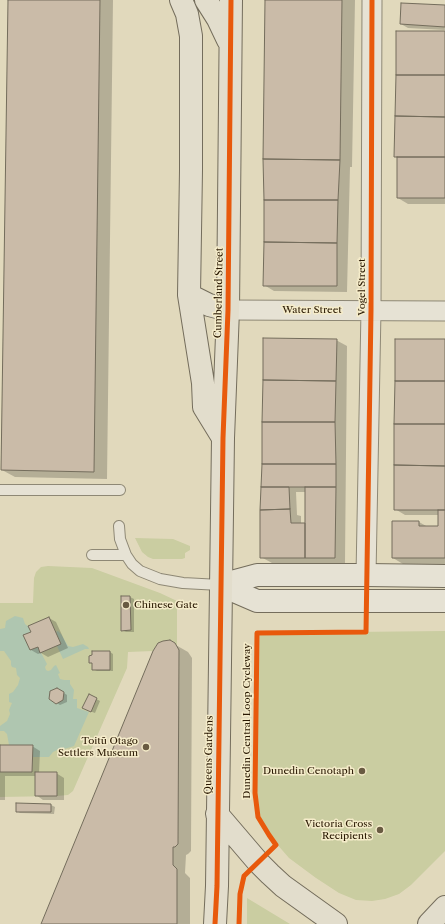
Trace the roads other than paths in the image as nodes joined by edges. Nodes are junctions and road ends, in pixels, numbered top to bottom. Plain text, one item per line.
1 (181, 0) edge
2 (206, 0) edge
3 (231, 0) edge
4 (372, 0) edge
5 (231, 45) junction
6 (189, 295) junction
7 (228, 310) junction
8 (371, 310) junction
9 (445, 311) edge
10 (223, 438) junction
11 (0, 490) edge
12 (120, 490) dead end
13 (119, 526) dead end
14 (92, 555) dead end
15 (126, 556) junction
16 (366, 574) junction
17 (445, 576) edge
18 (220, 585) junction
19 (445, 601) edge
20 (217, 814) junction
21 (445, 907) edge
22 (215, 924) edge
23 (336, 924) edge
24 (428, 924) edge

1 - 6 highway
2 - 5 highway
3 - 5 highway, Cumberland Street
4 - 8 street, Vogel Street
5 - 7 highway, Cumberland Street
6 - 7 highway
6 - 10 highway
7 - 8 street, Water Street
7 - 10 highway, Cumberland Street
8 - 9 street, Water Street
8 - 16 street, Vogel Street
10 - 18 highway, Cumberland Street
11 - 12 lane
13 - 15 lane
14 - 15 lane
15 - 18 lane
16 - 17 street
16 - 18 street
18 - 19 street
18 - 20 highway, Queens Gardens
20 - 22 highway, Queens Gardens
20 - 23 highway
21 - 24 highway

